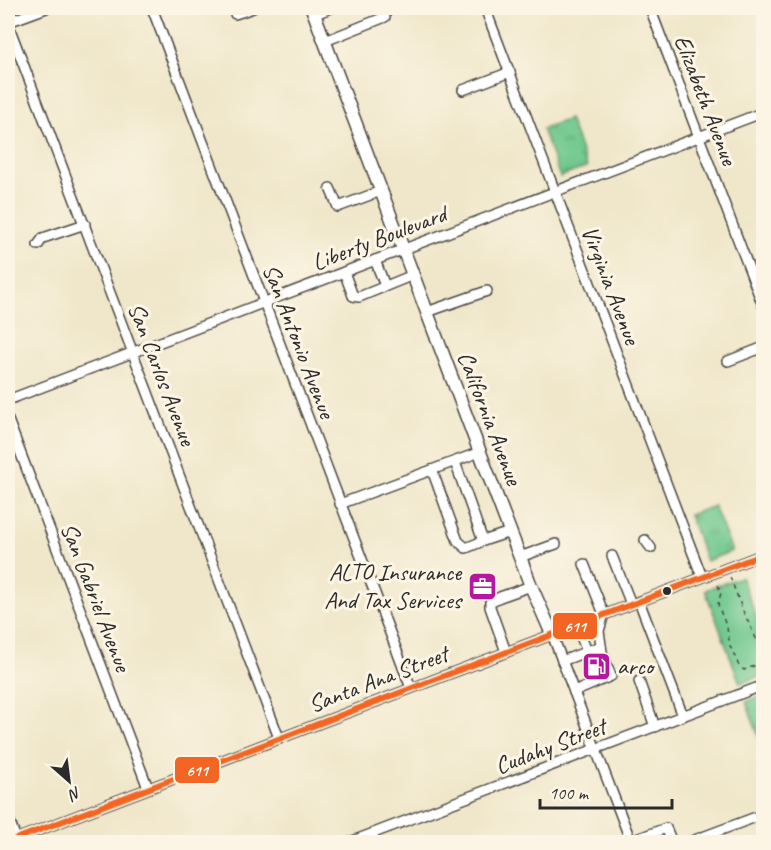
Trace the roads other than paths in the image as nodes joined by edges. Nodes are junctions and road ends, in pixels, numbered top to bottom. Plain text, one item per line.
1 (46, 8) edge
2 (152, 8) edge
3 (253, 8) edge
4 (331, 8) edge
5 (485, 8) edge
6 (650, 8) edge
7 (314, 11) edge
8 (235, 14) dead end
9 (385, 17) dead end
10 (8, 23) edge
11 (325, 41) junction
12 (510, 72) junction
13 (463, 90) dead end
14 (764, 112) edge
15 (700, 137) junction
16 (330, 188) dead end
17 (381, 191) junction
18 (555, 192) junction
19 (85, 224) junction
20 (38, 245) dead end
21 (404, 249) junction
22 (375, 260) junction
23 (344, 272) junction
24 (413, 275) junction
25 (385, 286) junction
26 (487, 291) dead end
27 (264, 302) junction
28 (764, 308) edge
29 (427, 312) junction
30 (764, 347) edge
31 (133, 353) junction
32 (728, 361) dead end
33 (8, 400) edge
34 (8, 420) edge
35 (480, 452) junction
36 (455, 462) junction
37 (432, 470) junction
38 (340, 504) junction
39 (510, 532) junction
40 (483, 541) junction
41 (556, 544) dead end
42 (764, 554) edge
43 (612, 556) dead end
44 (520, 557) junction
45 (584, 564) dead end
46 (702, 577) junction
47 (531, 586) junction
48 (635, 602) junction
49 (604, 614) junction
50 (576, 625) junction
51 (552, 634) junction
52 (601, 646) junction
53 (587, 651) junction
54 (506, 652) junction
55 (562, 661) junction
56 (639, 681) dead end
57 (764, 685) edge
58 (411, 688) junction
59 (574, 692) junction
60 (683, 716) junction
61 (655, 727) junction
62 (279, 738) junction
63 (596, 749) junction
64 (148, 788) junction
65 (764, 814) edge
66 (8, 817) edge
67 (12, 840) edge
68 (631, 842) edge
69 (350, 843) edge
70 (672, 843) edge
71 (689, 843) edge

1 - 10 street
2 - 27 street, San Antonio Avenue
3 - 8 street
4 - 7 street
5 - 12 street, Virginia Avenue
6 - 15 street, Elizabeth Avenue
7 - 11 main road, California Avenue
9 - 11 street
10 - 19 street, San Carlos Avenue
11 - 17 main road, California Avenue
12 - 13 street
12 - 18 street, Virginia Avenue
14 - 15 street, Liberty Boulevard
15 - 18 street, Liberty Boulevard
15 - 28 street, Elizabeth Avenue
16 - 17 street
17 - 21 main road, California Avenue
18 - 21 street, Liberty Boulevard
18 - 46 street, Virginia Avenue
19 - 20 street
19 - 31 street, San Carlos Avenue
21 - 22 street, Liberty Boulevard
21 - 24 main road, California Avenue
22 - 23 street, Liberty Boulevard
22 - 25 street
23 - 25 street
23 - 27 street, Liberty Boulevard
24 - 25 street
24 - 29 main road, California Avenue
26 - 29 street
27 - 31 street, Liberty Boulevard
27 - 38 street, San Antonio Avenue
29 - 35 main road, California Avenue
30 - 32 street
31 - 33 street, Liberty Boulevard
31 - 62 street, San Carlos Avenue
34 - 64 street, San Gabriel Avenue
35 - 36 street
35 - 39 main road, California Avenue
36 - 37 street
36 - 40 street
37 - 38 street
37 - 40 street
38 - 58 street, San Antonio Avenue
39 - 40 street
39 - 44 main road, California Avenue
41 - 44 street
42 - 46 street, Santa Ana Street
43 - 48 street
44 - 47 main road, California Avenue
45 - 49 street
46 - 48 street, Santa Ana Street
47 - 51 main road, California Avenue
47 - 54 street
48 - 49 street, Santa Ana Street
48 - 60 street
49 - 50 street, Santa Ana Street
49 - 52 street
50 - 51 street, Santa Ana Street
50 - 53 street
51 - 54 street, Santa Ana Street
51 - 55 street, California Avenue
52 - 53 street
52 - 59 street
53 - 55 street
54 - 58 street, Santa Ana Street
55 - 59 street, California Avenue
56 - 61 street
57 - 60 street, Cudahy Street
58 - 62 street, Santa Ana Street
59 - 63 street, California Avenue
60 - 61 street, Cudahy Street
61 - 63 street, Cudahy Street
62 - 64 street, Santa Ana Street
63 - 68 street, California Avenue
63 - 69 street, Cudahy Street
64 - 67 street, Santa Ana Street
65 - 71 street
66 - 67 street
68 - 70 street

